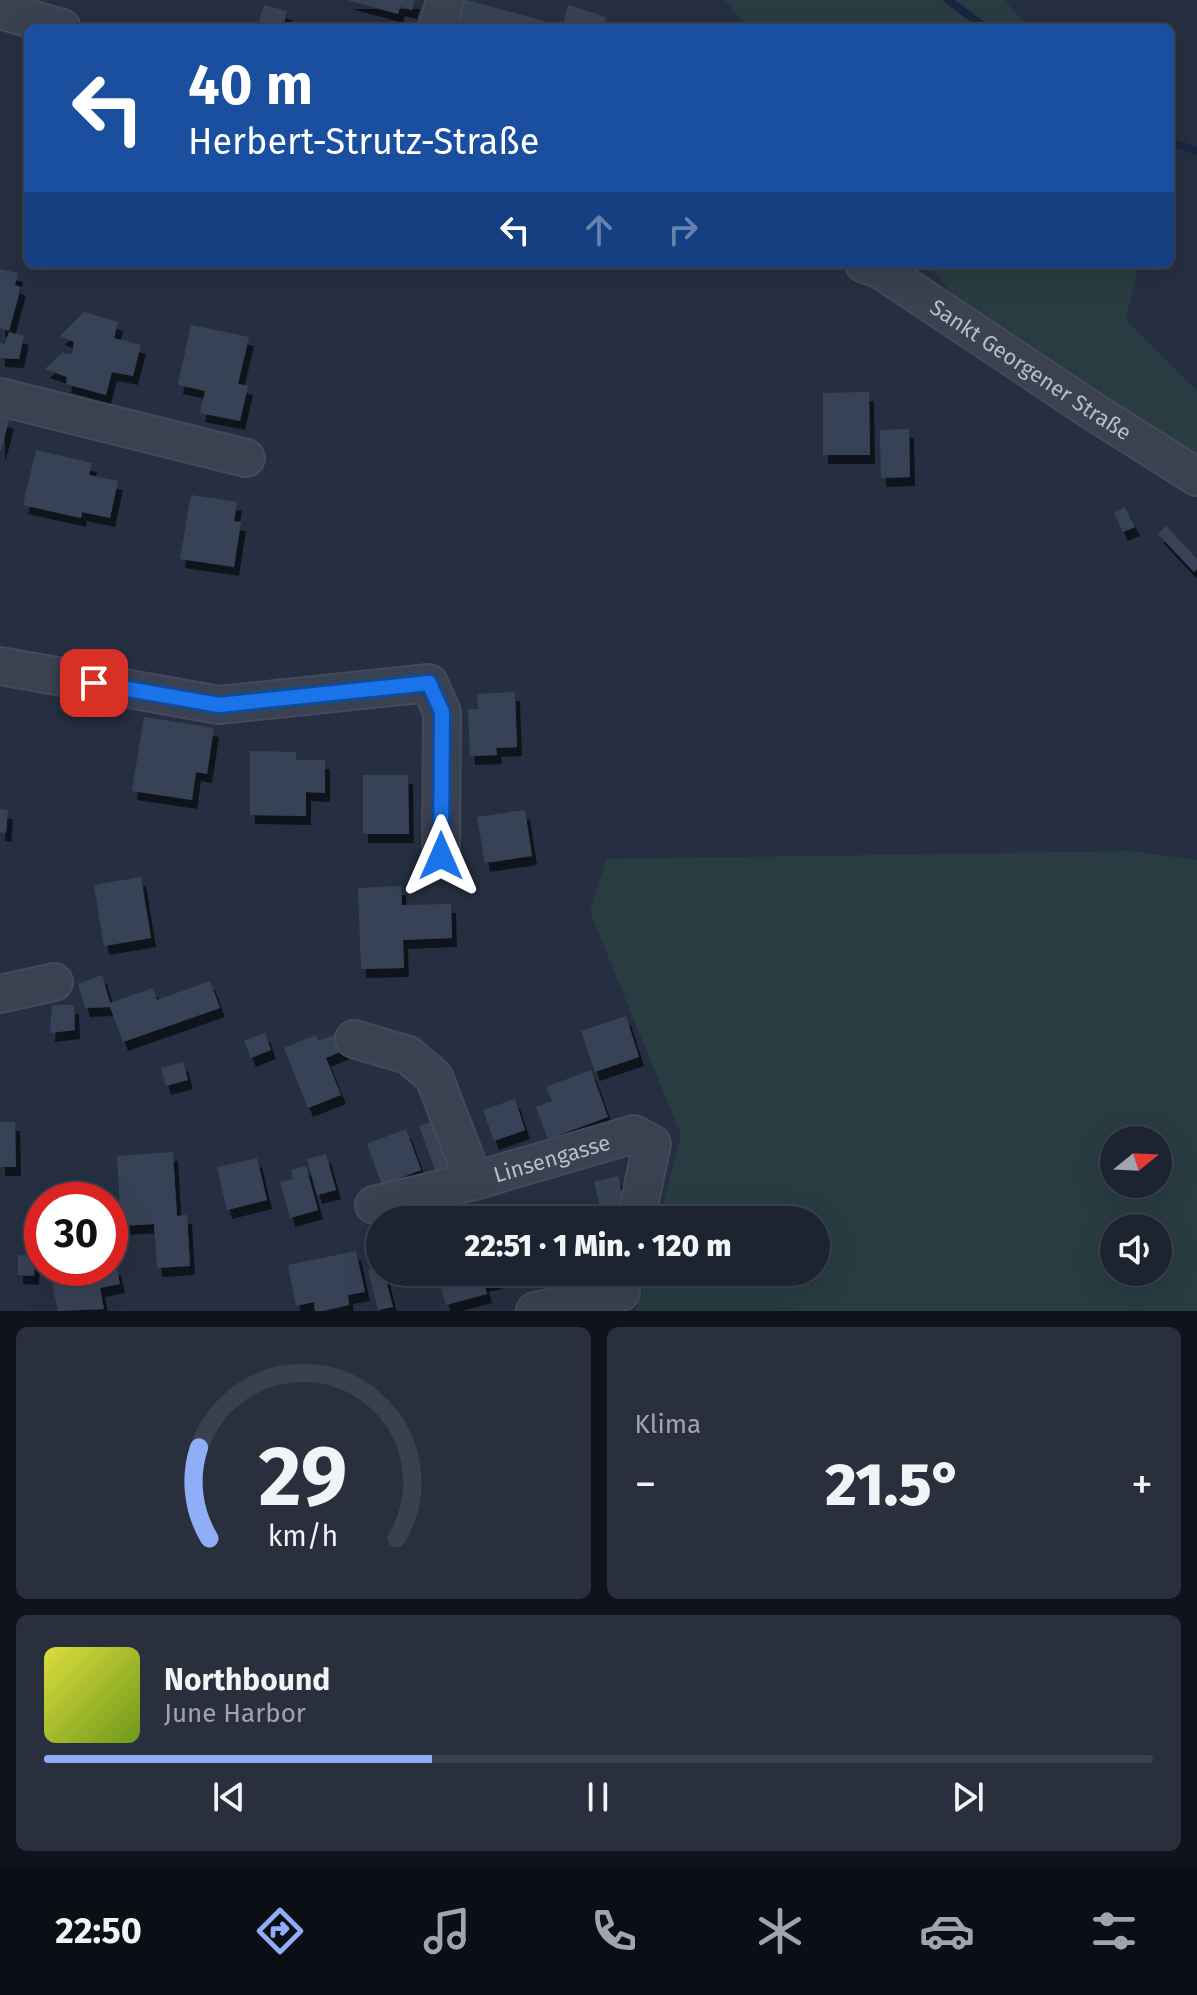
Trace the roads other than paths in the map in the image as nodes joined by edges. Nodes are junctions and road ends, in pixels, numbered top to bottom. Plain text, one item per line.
1 (445, 0) edge
2 (0, 10) edge
3 (48, 24) edge
4 (438, 24) edge
5 (875, 268) edge
6 (0, 397) edge
7 (246, 458) dead end
8 (1197, 477) edge
9 (0, 666) edge
10 (441, 856) dead end
11 (54, 982) dead end
12 (0, 994) edge
13 (354, 1039) dead end
14 (474, 1181) junction
15 (374, 1205) dead end
16 (639, 1206) edge
17 (621, 1292) edge
18 (535, 1311) edge

1 - 4 street
2 - 3 street
5 - 8 street, Sankt Georgener Straße
6 - 7 street
9 - 10 street
11 - 12 street
13 - 14 street
14 - 15 street, Linsengasse
14 - 16 street, Linsengasse
17 - 18 street

